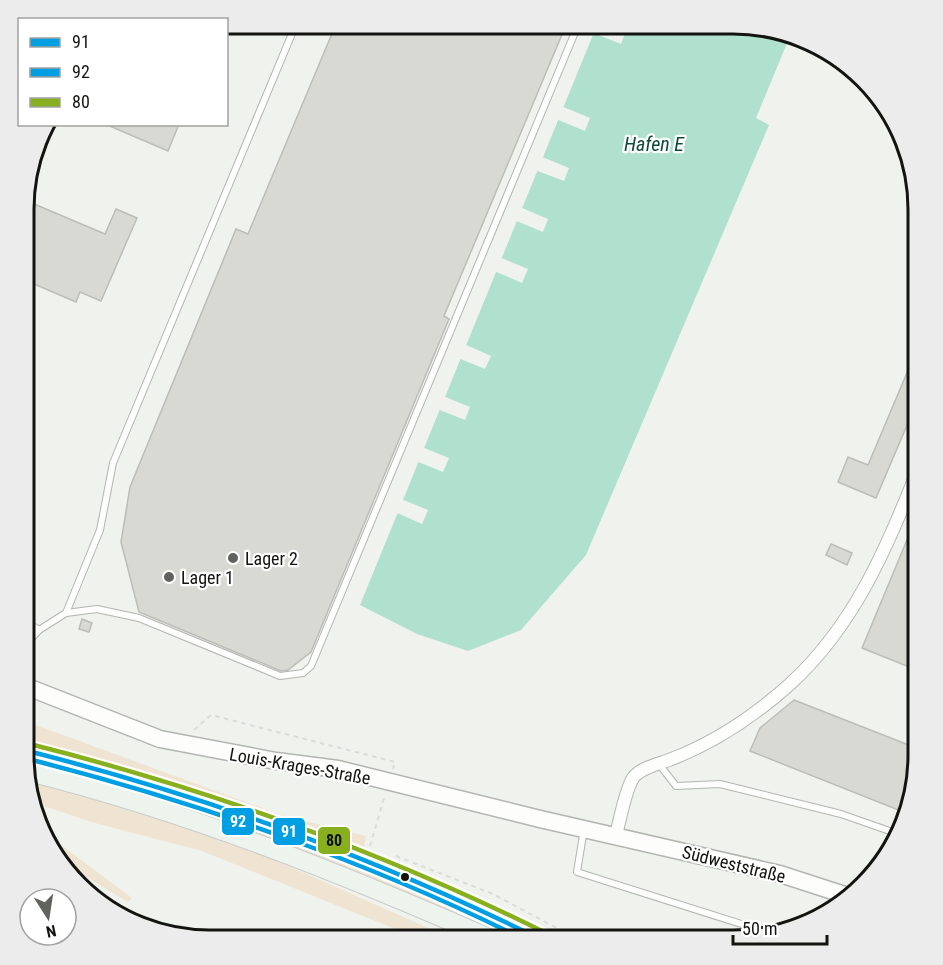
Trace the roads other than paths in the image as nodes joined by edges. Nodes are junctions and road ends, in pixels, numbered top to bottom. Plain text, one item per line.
1 (574, 34) edge
2 (291, 35) edge
3 (908, 493) edge
4 (66, 613) junction
5 (35, 627) edge
6 (39, 630) junction
7 (35, 635) edge
8 (35, 690) edge
9 (35, 753) edge
10 (659, 764) junction
11 (36, 774) edge
12 (584, 829) junction
13 (891, 832) edge
14 (616, 835) junction
15 (841, 894) edge
16 (484, 910) junction
17 (758, 928) edge
18 (458, 930) edge
19 (475, 930) edge
20 (523, 930) edge

1 - 4 lane
2 - 4 lane
3 - 10 street
4 - 6 lane
5 - 6 lane
6 - 7 lane
8 - 12 street, Louis-Krages-Straße
9 - 16 main road
10 - 13 lane
10 - 14 street
11 - 18 main road
12 - 14 street, Louis-Krages-Straße
12 - 17 lane
14 - 15 street, Südweststraße
16 - 19 street
16 - 20 main road

